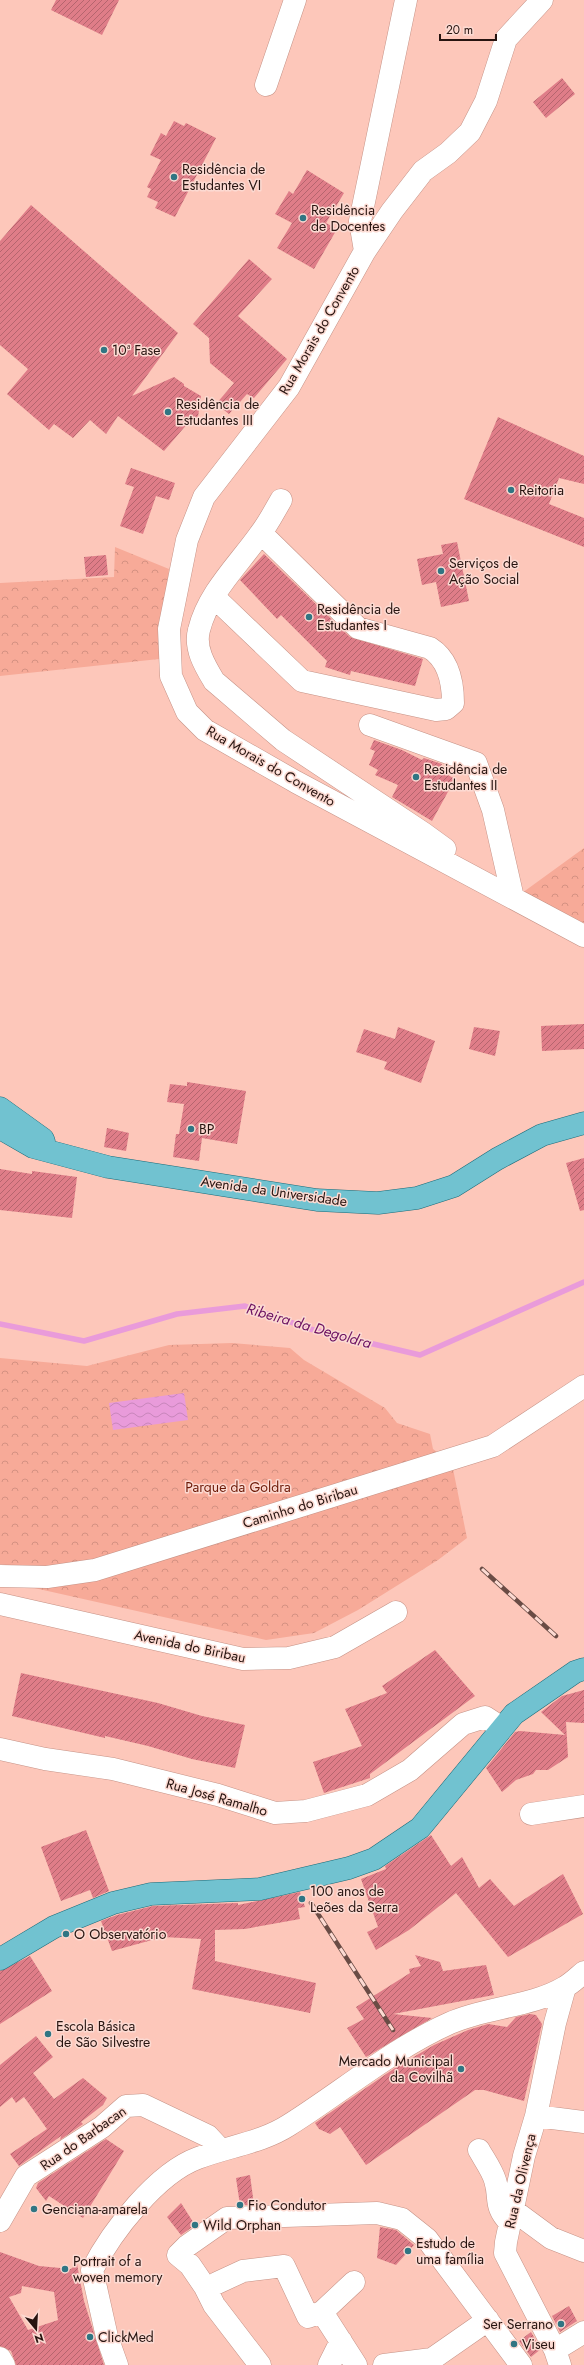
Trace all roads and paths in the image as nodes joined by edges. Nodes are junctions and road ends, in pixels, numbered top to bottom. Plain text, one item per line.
1 (295, 0) edge
2 (406, 0) edge
3 (542, 0) edge
4 (266, 85) dead end
5 (365, 250) junction
6 (281, 500) dead end
7 (261, 533) junction
8 (214, 596) junction
9 (370, 725) dead end
10 (505, 894) junction
11 (584, 936) edge
12 (0, 1108) edge
13 (584, 1123) edge
14 (0, 1128) edge
15 (46, 1149) junction
16 (584, 1386) edge
17 (0, 1576) edge
18 (0, 1604) edge
19 (396, 1612) dead end
20 (584, 1669) edge
21 (502, 1728) junction
22 (0, 1749) edge
23 (584, 1806) edge
24 (531, 1814) dead end
25 (0, 1959) edge
26 (584, 1972) edge
27 (565, 1987) junction
28 (536, 2116) junction
29 (584, 2122) edge
30 (221, 2150) junction
31 (479, 2150) dead end
32 (512, 2216) junction
33 (0, 2221) edge
34 (584, 2251) edge
35 (354, 2282) dead end
36 (217, 2283) dead end
37 (322, 2312) junction
38 (488, 2320) junction
39 (584, 2332) edge
40 (341, 2341) junction
41 (557, 2357) edge
42 (0, 2358) edge
43 (2, 2364) edge
44 (117, 2365) edge
45 (260, 2365) edge
46 (328, 2365) edge
47 (356, 2365) edge
48 (384, 2365) edge
49 (521, 2365) edge

1 - 4 street
2 - 5 street
3 - 5 street, Rua Morais do Convento
5 - 10 street, Rua Morais do Convento
6 - 7 street
7 - 8 street
7 - 8 street
8 - 10 street
9 - 10 street
10 - 11 street, Rua Morais do Convento
12 - 15 main road
13 - 15 main road, Avenida da Universidade
14 - 15 main road, Avenida da Universidade
16 - 17 street, Caminho do Biribau
18 - 19 street, Avenida do Biribau
20 - 21 main road
21 - 22 street, Rua José Ramalho
21 - 25 main road
23 - 24 street
26 - 27 street
27 - 28 street, Rua da Olivença
27 - 30 street
28 - 29 street
28 - 32 street, Rua da Olivença
30 - 33 street, Rua do Barbacan
30 - 44 street
31 - 32 street
32 - 34 street
32 - 41 street, Rua da Olivença
35 - 37 street
36 - 37 street
37 - 40 street
38 - 45 street
38 - 48 street
38 - 49 street
39 - 41 street
40 - 46 street
40 - 47 street
42 - 43 street

